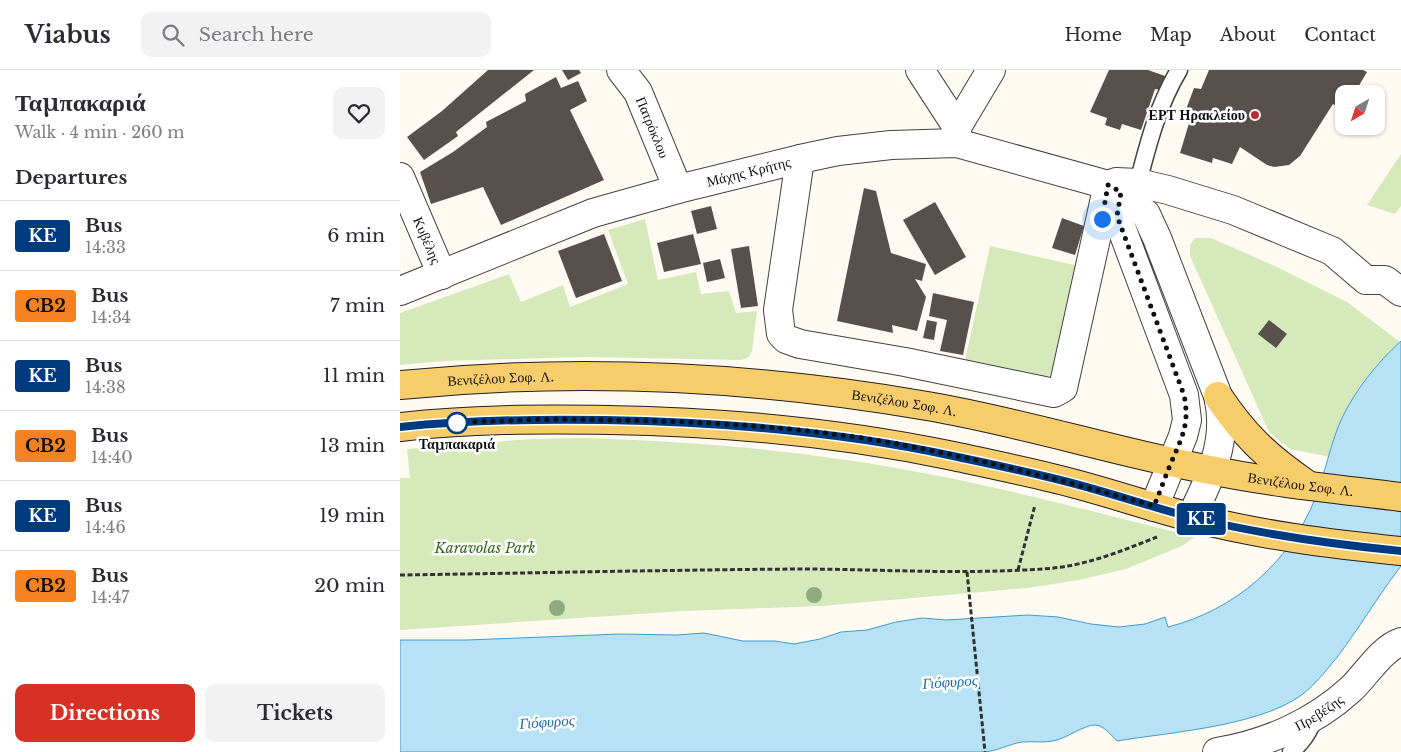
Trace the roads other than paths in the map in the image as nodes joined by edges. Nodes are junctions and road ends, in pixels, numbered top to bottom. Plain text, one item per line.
1 (621, 70) edge
2 (920, 70) edge
3 (991, 70) edge
4 (1179, 70) edge
5 (957, 135) junction
6 (800, 159) junction
7 (400, 177) edge
8 (1122, 187) junction
9 (678, 189) junction
10 (442, 275) junction
11 (400, 291) edge
12 (1401, 292) edge
13 (400, 385) edge
14 (1218, 396) junction
15 (400, 427) edge
16 (1171, 462) junction
17 (1212, 471) junction
18 (1313, 486) junction
19 (1401, 497) edge
20 (1154, 506) junction
21 (1191, 517) junction
22 (1401, 551) edge
23 (1401, 642) edge
24 (1314, 718) junction
25 (1217, 752) edge
26 (1291, 752) edge

1 - 9 street, Πατρόκλου
2 - 5 street
3 - 5 street
4 - 8 lane
5 - 6 street, Μάχης Κρήτης
5 - 8 street, Μάχης Κρήτης
6 - 8 street
6 - 9 street, Μάχης Κρήτης
7 - 10 street, Κυβέλης
8 - 12 street, Μάχης Κρήτης
8 - 14 street
8 - 16 street
9 - 10 street, Μάχης Κρήτης
10 - 11 street, Μάχης Κρήτης
13 - 16 main road, Βενιζέλου Σοφ. Λ.
14 - 17 street
14 - 18 main road
15 - 20 main road
16 - 17 main road, Βενιζέλου Σοφ. Λ.
16 - 20 street
17 - 18 main road, Βενιζέλου Σοφ. Λ.
17 - 21 street
18 - 19 main road, Βενιζέλου Σοφ. Λ.
20 - 21 main road
21 - 22 main road
23 - 24 street, Πρεβέζης
24 - 25 street, Πρεβέζης
24 - 26 lane

